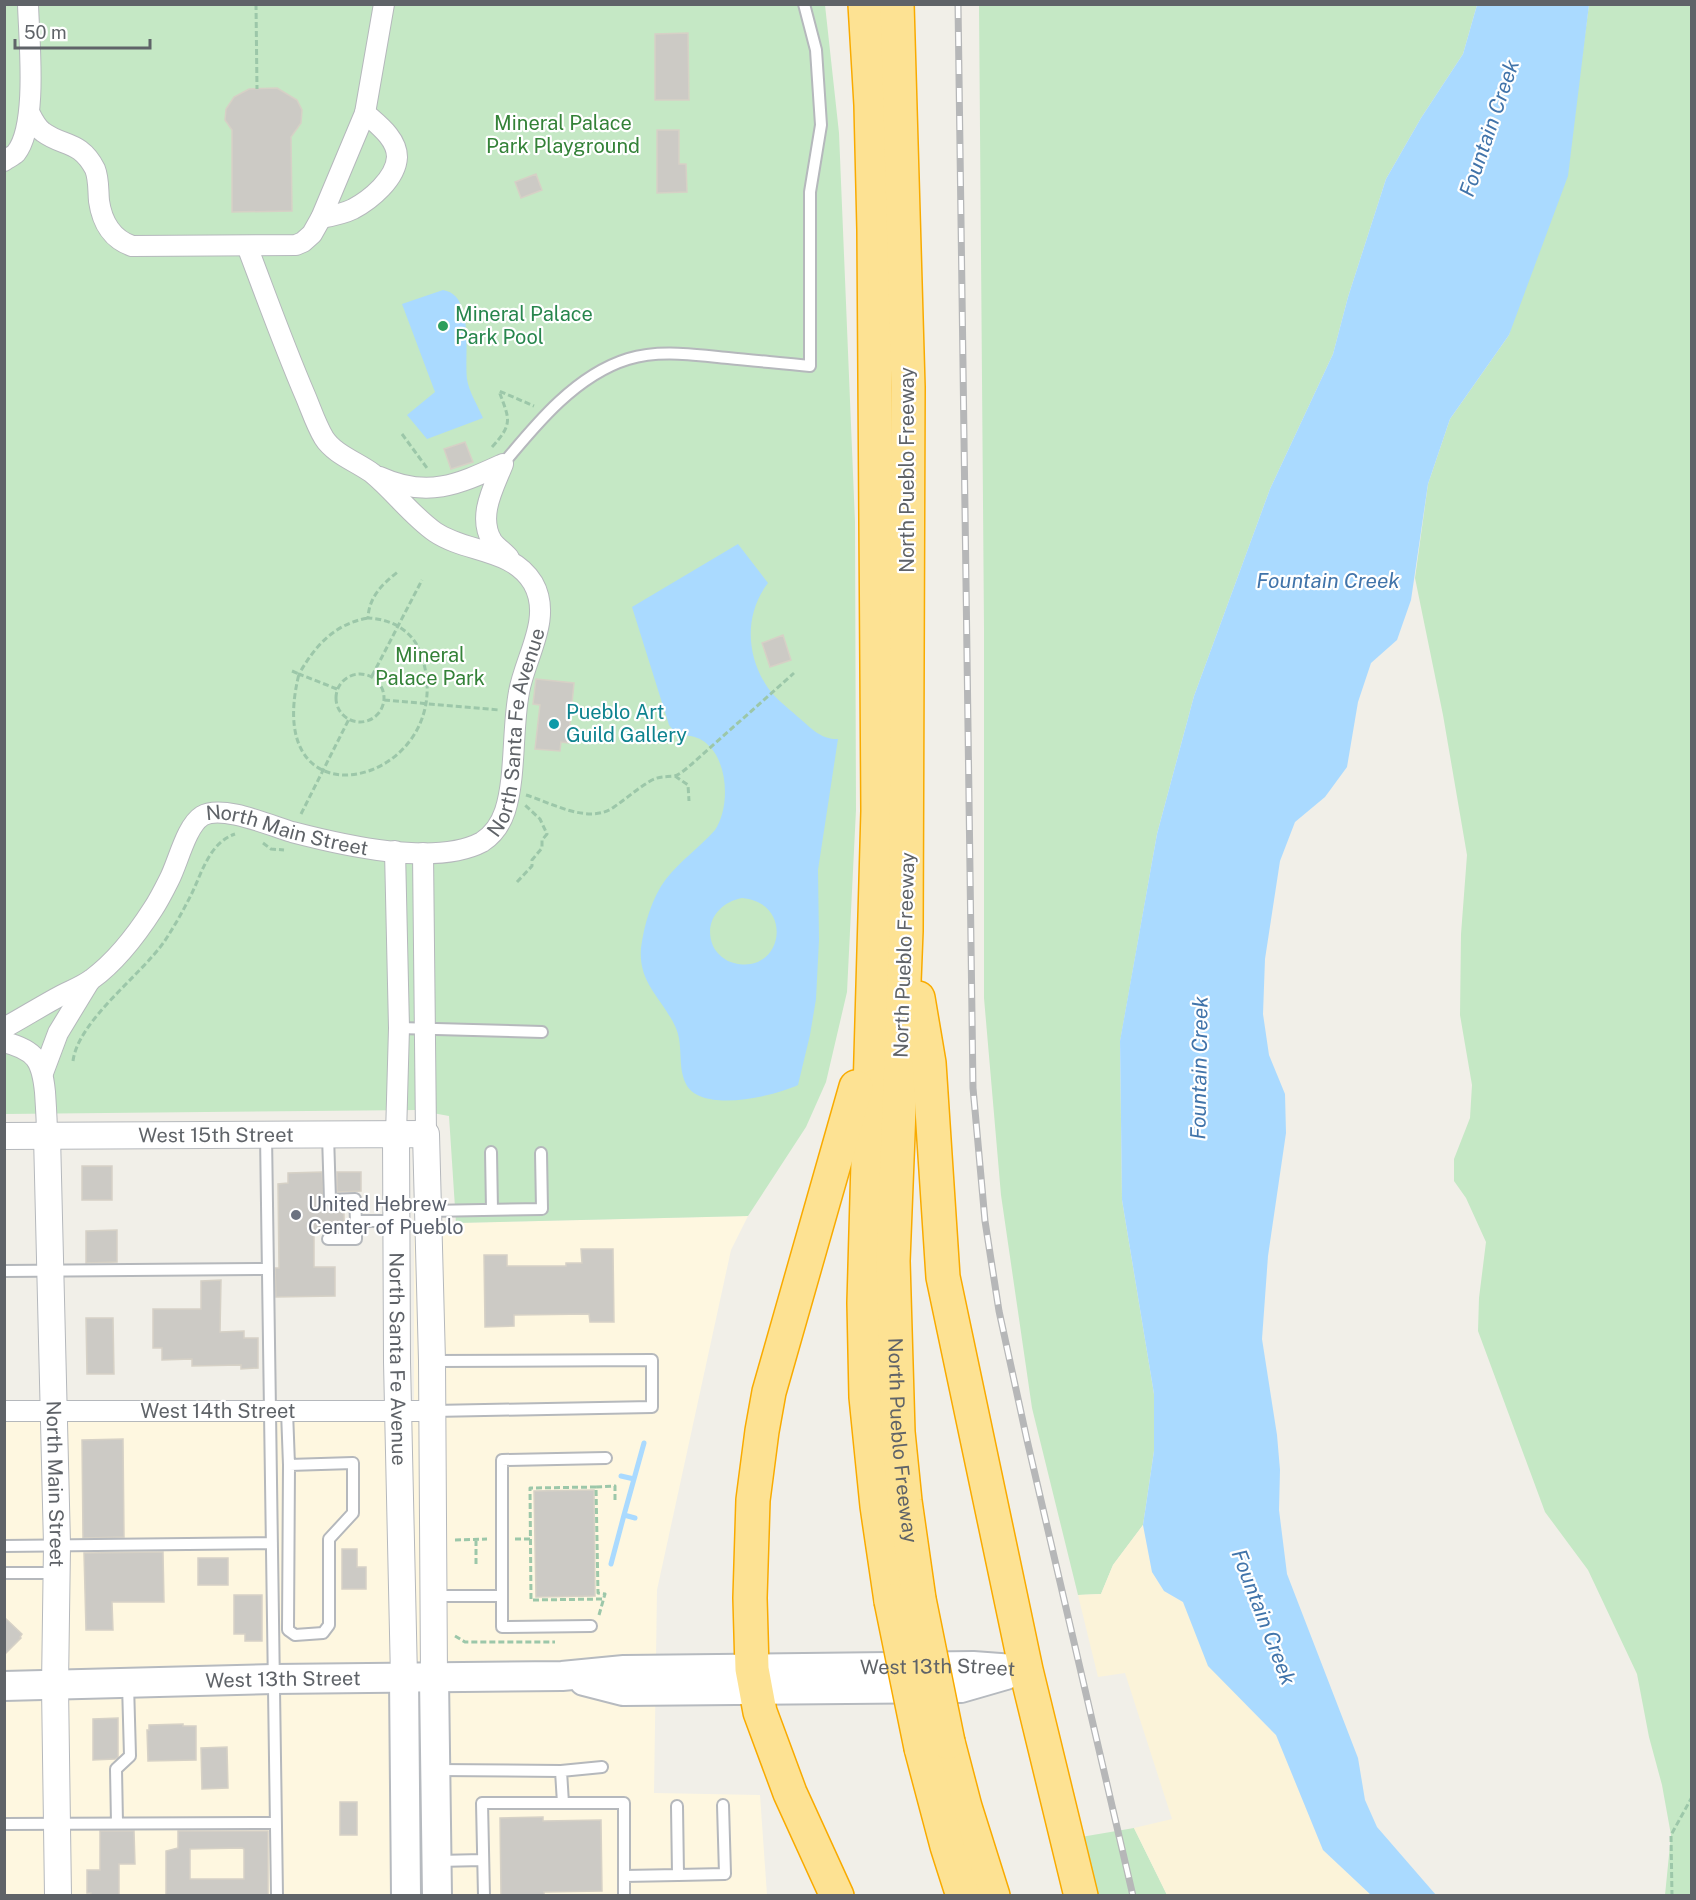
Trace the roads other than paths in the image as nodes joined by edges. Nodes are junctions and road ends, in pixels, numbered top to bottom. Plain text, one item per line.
1 (28, 4) edge
2 (384, 4) edge
3 (804, 4) edge
4 (865, 4) edge
5 (898, 12) edge
6 (365, 113) junction
7 (30, 114) junction
8 (4, 161) edge
9 (321, 218) junction
10 (247, 246) junction
11 (503, 464) junction
12 (372, 473) junction
13 (515, 564) junction
14 (395, 851) junction
15 (423, 853) junction
16 (906, 931) junction
17 (90, 981) junction
18 (4, 1028) edge
19 (399, 1028) junction
20 (425, 1029) junction
21 (870, 1029) junction
22 (542, 1032) dead end
23 (4, 1042) edge
24 (43, 1073) junction
25 (426, 1134) junction
26 (266, 1135) junction
27 (328, 1135) junction
28 (396, 1135) junction
29 (4, 1136) edge
30 (47, 1136) junction
31 (491, 1152) dead end
32 (541, 1152) dead end
33 (492, 1210) junction
34 (428, 1211) junction
35 (356, 1221) junction
36 (397, 1221) junction
37 (328, 1239) dead end
38 (268, 1269) junction
39 (50, 1270) junction
40 (4, 1271) edge
41 (432, 1361) junction
42 (4, 1411) edge
43 (54, 1411) junction
44 (279, 1411) junction
45 (399, 1411) junction
46 (432, 1411) junction
47 (606, 1458) dead end
48 (289, 1465) junction
49 (272, 1543) junction
50 (57, 1545) junction
51 (4, 1546) edge
52 (4, 1573) edge
53 (57, 1573) junction
54 (435, 1596) junction
55 (502, 1596) junction
56 (905, 1600) junction
57 (591, 1626) road end
58 (1026, 1670) junction
59 (404, 1678) junction
60 (434, 1678) junction
61 (274, 1680) junction
62 (754, 1680) junction
63 (128, 1684) junction
64 (4, 1686) edge
65 (55, 1686) junction
66 (935, 1745) junction
67 (602, 1767) dead end
68 (435, 1770) junction
69 (561, 1771) junction
70 (563, 1803) junction
71 (723, 1805) dead end
72 (677, 1806) dead end
73 (58, 1823) junction
74 (117, 1823) junction
75 (276, 1823) junction
76 (4, 1824) edge
77 (483, 1860) junction
78 (436, 1861) junction
79 (678, 1875) junction
80 (624, 1876) junction
81 (58, 1896) edge
82 (277, 1896) edge
83 (406, 1896) edge
84 (437, 1896) edge
85 (484, 1896) edge
86 (624, 1896) edge
87 (837, 1896) edge
88 (963, 1896) edge
89 (993, 1896) edge
90 (1081, 1896) edge

1 - 7 street
2 - 6 street
3 - 11 lane
4 - 21 highway, North Pueblo Freeway
5 - 16 highway, North Pueblo Freeway
6 - 9 street
6 - 9 street
7 - 8 street
7 - 10 street
9 - 10 street
10 - 12 street, North Santa Fe Avenue
11 - 12 street, North Santa Fe Avenue
11 - 13 street, North Santa Fe Avenue
12 - 13 street, North Santa Fe Avenue
13 - 15 street, North Santa Fe Avenue
14 - 15 street, North Santa Fe Avenue
14 - 17 street, North Main Street
14 - 19 street, North Santa Fe Avenue
15 - 20 street, North Santa Fe Avenue
16 - 56 highway, North Pueblo Freeway
16 - 58 highway
17 - 18 street, North Main Street
17 - 24 street, North Main Street
19 - 20 lane
19 - 28 street, North Santa Fe Avenue
20 - 22 lane
20 - 25 street, North Santa Fe Avenue
21 - 56 highway, North Pueblo Freeway
21 - 62 highway
23 - 24 street
24 - 30 street, North Main Street
25 - 28 street, West 15th Street
25 - 34 street, North Santa Fe Avenue
26 - 27 street, West 15th Street
26 - 30 street, West 15th Street
26 - 38 lane
27 - 28 street, West 15th Street
27 - 35 lane
28 - 36 street, North Santa Fe Avenue
29 - 30 street, West 15th Street
30 - 39 street, North Main Street
31 - 33 lane
32 - 33 lane
33 - 34 lane
34 - 41 street, North Santa Fe Avenue
35 - 36 lane
35 - 37 lane
36 - 45 street, North Santa Fe Avenue
38 - 39 lane
38 - 44 lane
39 - 40 lane
39 - 43 street, North Main Street
41 - 46 street, North Santa Fe Avenue
41 - 46 lane
42 - 43 street, West 14th Street
43 - 44 street, West 14th Street
43 - 50 street, North Main Street
44 - 45 street, West 14th Street
44 - 48 lane
44 - 49 lane
45 - 46 street, West 14th Street
45 - 59 street, North Santa Fe Avenue
46 - 54 street, North Santa Fe Avenue
47 - 55 lane
48 - 48 lane
49 - 50 lane
49 - 61 lane
50 - 51 lane
50 - 53 street, North Main Street
52 - 53 lane
53 - 65 street, North Main Street
54 - 55 lane
54 - 60 street, North Santa Fe Avenue
55 - 57 lane
56 - 66 highway, North Pueblo Freeway, bridge
58 - 62 main road, West 13th Street
58 - 90 highway
59 - 60 main road, West 13th Street
59 - 61 main road, West 13th Street
59 - 83 main road, North Santa Fe Avenue
60 - 62 main road, West 13th Street
60 - 68 main road, North Santa Fe Avenue
61 - 63 main road, West 13th Street
61 - 75 lane
62 - 87 highway
63 - 65 main road, West 13th Street
63 - 74 lane
64 - 65 main road, West 13th Street
65 - 73 street, North Main Street
66 - 88 highway, North Pueblo Freeway
66 - 89 highway, North Pueblo Freeway
67 - 69 lane
68 - 69 lane
68 - 78 main road, North Santa Fe Avenue
69 - 70 lane
70 - 77 lane
70 - 80 lane
71 - 79 lane
72 - 79 lane
73 - 74 lane
73 - 76 lane
73 - 81 street, North Main Street
74 - 75 lane
75 - 82 lane
77 - 78 lane
77 - 85 lane
78 - 84 main road, North Santa Fe Avenue
79 - 80 lane
80 - 86 lane

